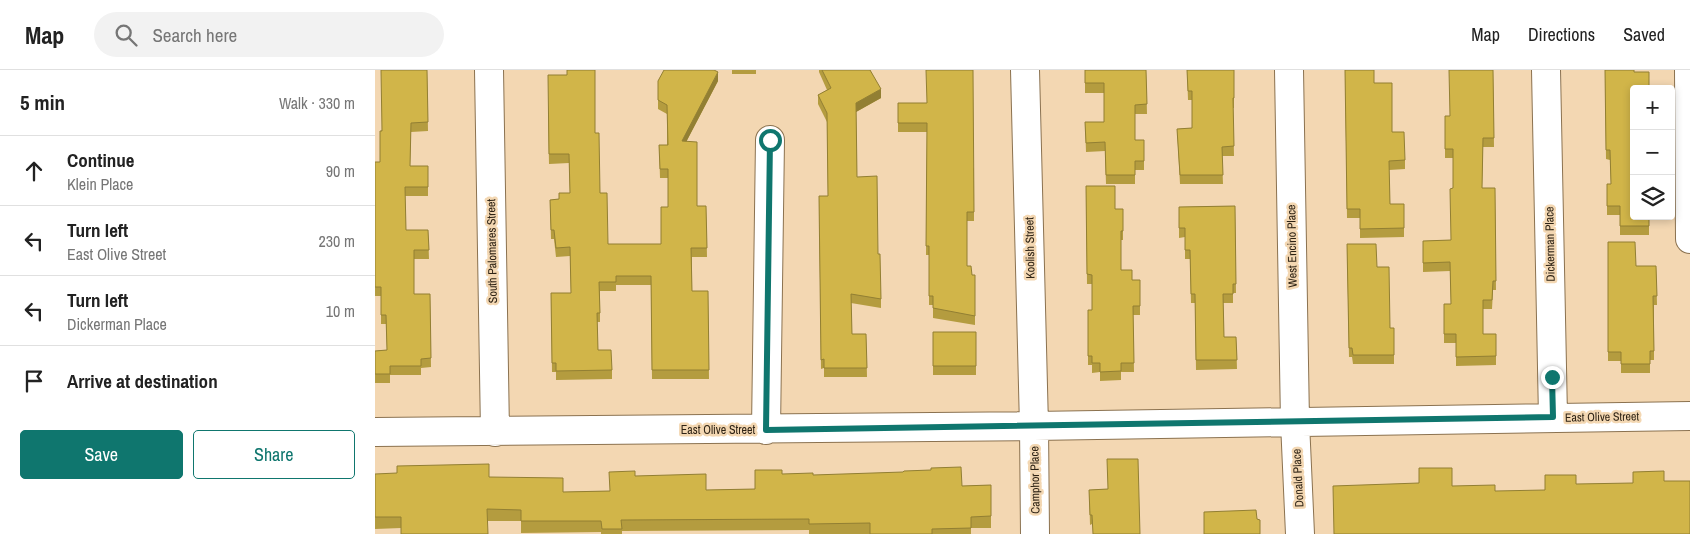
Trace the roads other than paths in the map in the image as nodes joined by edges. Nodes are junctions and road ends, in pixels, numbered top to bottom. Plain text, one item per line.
1 (489, 70) edge
2 (1025, 70) edge
3 (1289, 70) edge
4 (1546, 70) edge
5 (1689, 70) edge
6 (770, 140) dead end
7 (1690, 239) edge
8 (1690, 416) edge
9 (1553, 417) junction
10 (1295, 422) junction
11 (1034, 426) junction
12 (766, 430) junction
13 (375, 432) edge
14 (495, 432) junction
15 (1035, 534) edge
16 (1300, 534) edge

1 - 14 street, South Palomares Street
2 - 11 street, Koolish Street
3 - 10 street, West Encino Place
4 - 9 street, Dickerman Place
5 - 7 street
6 - 12 street
8 - 9 street, East Olive Street
9 - 10 street, East Olive Street
10 - 11 street, East Olive Street
10 - 16 street, Donald Place
11 - 12 street, East Olive Street
11 - 15 street, Camphor Place
12 - 14 street, East Olive Street
13 - 14 street, East Olive Street

